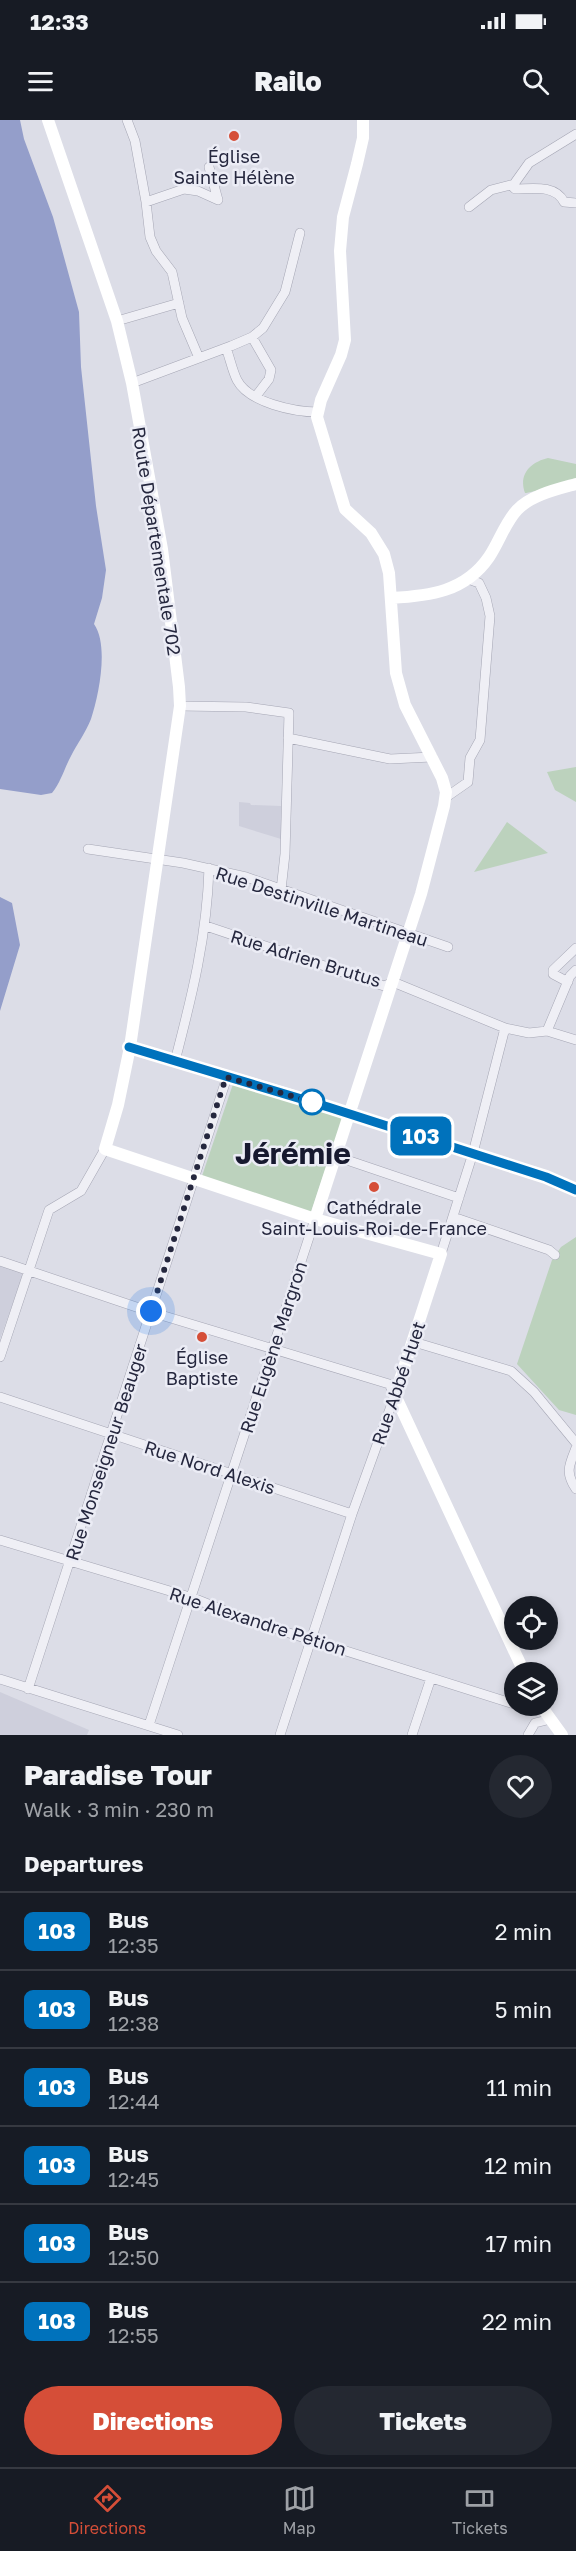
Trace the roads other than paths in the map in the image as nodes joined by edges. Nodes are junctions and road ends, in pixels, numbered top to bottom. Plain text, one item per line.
1 (48, 120) edge
2 (127, 120) edge
3 (363, 120) edge
4 (576, 134) edge
5 (209, 167) dead end
6 (512, 185) junction
7 (146, 202) junction
8 (576, 202) edge
9 (469, 207) dead end
10 (300, 233) dead end
11 (179, 303) junction
12 (117, 321) junction
13 (252, 337) junction
14 (226, 348) junction
15 (199, 358) junction
16 (132, 383) junction
17 (256, 396) junction
18 (318, 412) junction
19 (576, 483) edge
20 (468, 579) junction
21 (391, 598) junction
22 (180, 706) junction
23 (288, 738) junction
24 (432, 758) junction
25 (446, 798) junction
26 (88, 849) dead end
27 (159, 861) junction
28 (209, 868) junction
29 (281, 890) junction
30 (206, 926) junction
31 (408, 934) junction
32 (448, 948) dead end
33 (576, 948) edge
34 (576, 970) edge
35 (393, 982) junction
36 (568, 982) junction
37 (505, 1028) junction
38 (547, 1032) junction
39 (576, 1040) edge
40 (129, 1047) junction
41 (175, 1061) junction
42 (226, 1077) junction
43 (348, 1113) junction
44 (105, 1149) junction
45 (473, 1153) junction
46 (335, 1156) junction
47 (192, 1178) junction
48 (576, 1190) edge
49 (459, 1198) junction
50 (453, 1217) junction
51 (315, 1219) junction
52 (441, 1254) junction
53 (555, 1255) dead end
54 (0, 1261) edge
55 (31, 1270) junction
56 (151, 1311) junction
57 (414, 1342) junction
58 (273, 1349) junction
59 (0, 1357) edge
60 (395, 1395) junction
61 (0, 1397) edge
62 (112, 1434) junction
63 (576, 1443) edge
64 (576, 1448) edge
65 (232, 1474) junction
66 (576, 1489) edge
67 (352, 1514) junction
68 (0, 1540) edge
69 (70, 1561) junction
70 (192, 1598) junction
71 (312, 1640) junction
72 (519, 1662) edge
73 (431, 1678) junction
74 (0, 1679) edge
75 (28, 1689) junction
76 (504, 1701) edge
77 (549, 1716) edge
78 (551, 1719) junction
79 (149, 1725) junction
80 (178, 1735) edge
81 (280, 1735) edge
82 (412, 1735) edge
83 (528, 1735) edge
84 (562, 1735) edge

1 - 12 main road, Route Départementale 702
2 - 7 street
3 - 18 main road
4 - 6 street
5 - 7 street
6 - 8 street
6 - 9 street
7 - 11 street
10 - 13 street
11 - 12 street
11 - 15 street
12 - 16 main road, Route Départementale 702
13 - 14 street
13 - 17 street
14 - 15 street
14 - 17 street
15 - 16 street
16 - 22 main road, Route Départementale 702
17 - 18 street
18 - 21 main road
19 - 20 main road
20 - 21 main road
20 - 25 street
21 - 24 main road
22 - 23 street
22 - 27 main road, Route Départementale 702
23 - 24 street
23 - 29 street
24 - 25 main road
25 - 31 main road, Rue Eugène Margron
26 - 27 street, Rue Destinville Martineau
27 - 28 street, Rue Destinville Martineau
27 - 40 main road, Route Départementale 702
28 - 29 street, Rue Destinville Martineau
28 - 30 street
29 - 31 street, Rue Destinville Martineau
30 - 35 street, Rue Adrien Brutus
30 - 41 street
31 - 32 street, Rue Destinville Martineau
31 - 35 main road, Rue Eugène Margron
33 - 36 street
34 - 36 street
35 - 37 street, Rue Adrien Brutus
35 - 43 main road, Rue Eugène Margron
36 - 38 street
37 - 38 street, Rue Adrien Brutus
37 - 45 street, Rue Abbé Huet
38 - 39 street, Rue Adrien Brutus
40 - 41 main road
40 - 44 main road, Route Départementale 702
41 - 42 main road
42 - 43 main road
42 - 47 street, Rue Monseigneur Beauger
43 - 45 main road
43 - 46 main road, Rue Eugène Margron
44 - 47 main road
44 - 55 street
45 - 48 main road
45 - 49 street, Rue Abbé Huet
46 - 49 street
46 - 51 main road, Rue Eugène Margron
47 - 51 main road
47 - 56 street, Rue Monseigneur Beauger
49 - 50 street, Rue Abbé Huet
50 - 52 street, Rue Abbé Huet
50 - 53 street
51 - 52 main road
51 - 58 street, Rue Eugène Margron
52 - 57 main road, Rue Abbé Huet
54 - 55 street
55 - 56 street
55 - 59 street
56 - 58 street
56 - 62 street, Rue Monseigneur Beauger
57 - 60 main road, Rue Abbé Huet
57 - 63 street
58 - 60 street
58 - 65 street, Rue Eugène Margron
60 - 67 street, Rue Abbé Huet
60 - 72 main road
61 - 62 street, Rue Nord Alexis
62 - 65 street, Rue Nord Alexis
62 - 69 street, Rue Monseigneur Beauger
64 - 66 street
65 - 67 street, Rue Nord Alexis
65 - 70 street, Rue Eugène Margron
67 - 71 street, Rue Abbé Huet
68 - 69 street, Rue Alexandre Pétion
69 - 70 street, Rue Alexandre Pétion
69 - 75 street, Rue Monseigneur Beauger
70 - 71 street, Rue Alexandre Pétion
70 - 79 street, Rue Eugène Margron
71 - 73 street, Rue Alexandre Pétion
71 - 81 street, Rue Abbé Huet
73 - 76 street, Rue Alexandre Pétion
73 - 82 street
74 - 75 street
75 - 79 street
77 - 78 main road
78 - 83 street
78 - 84 main road
79 - 80 street

